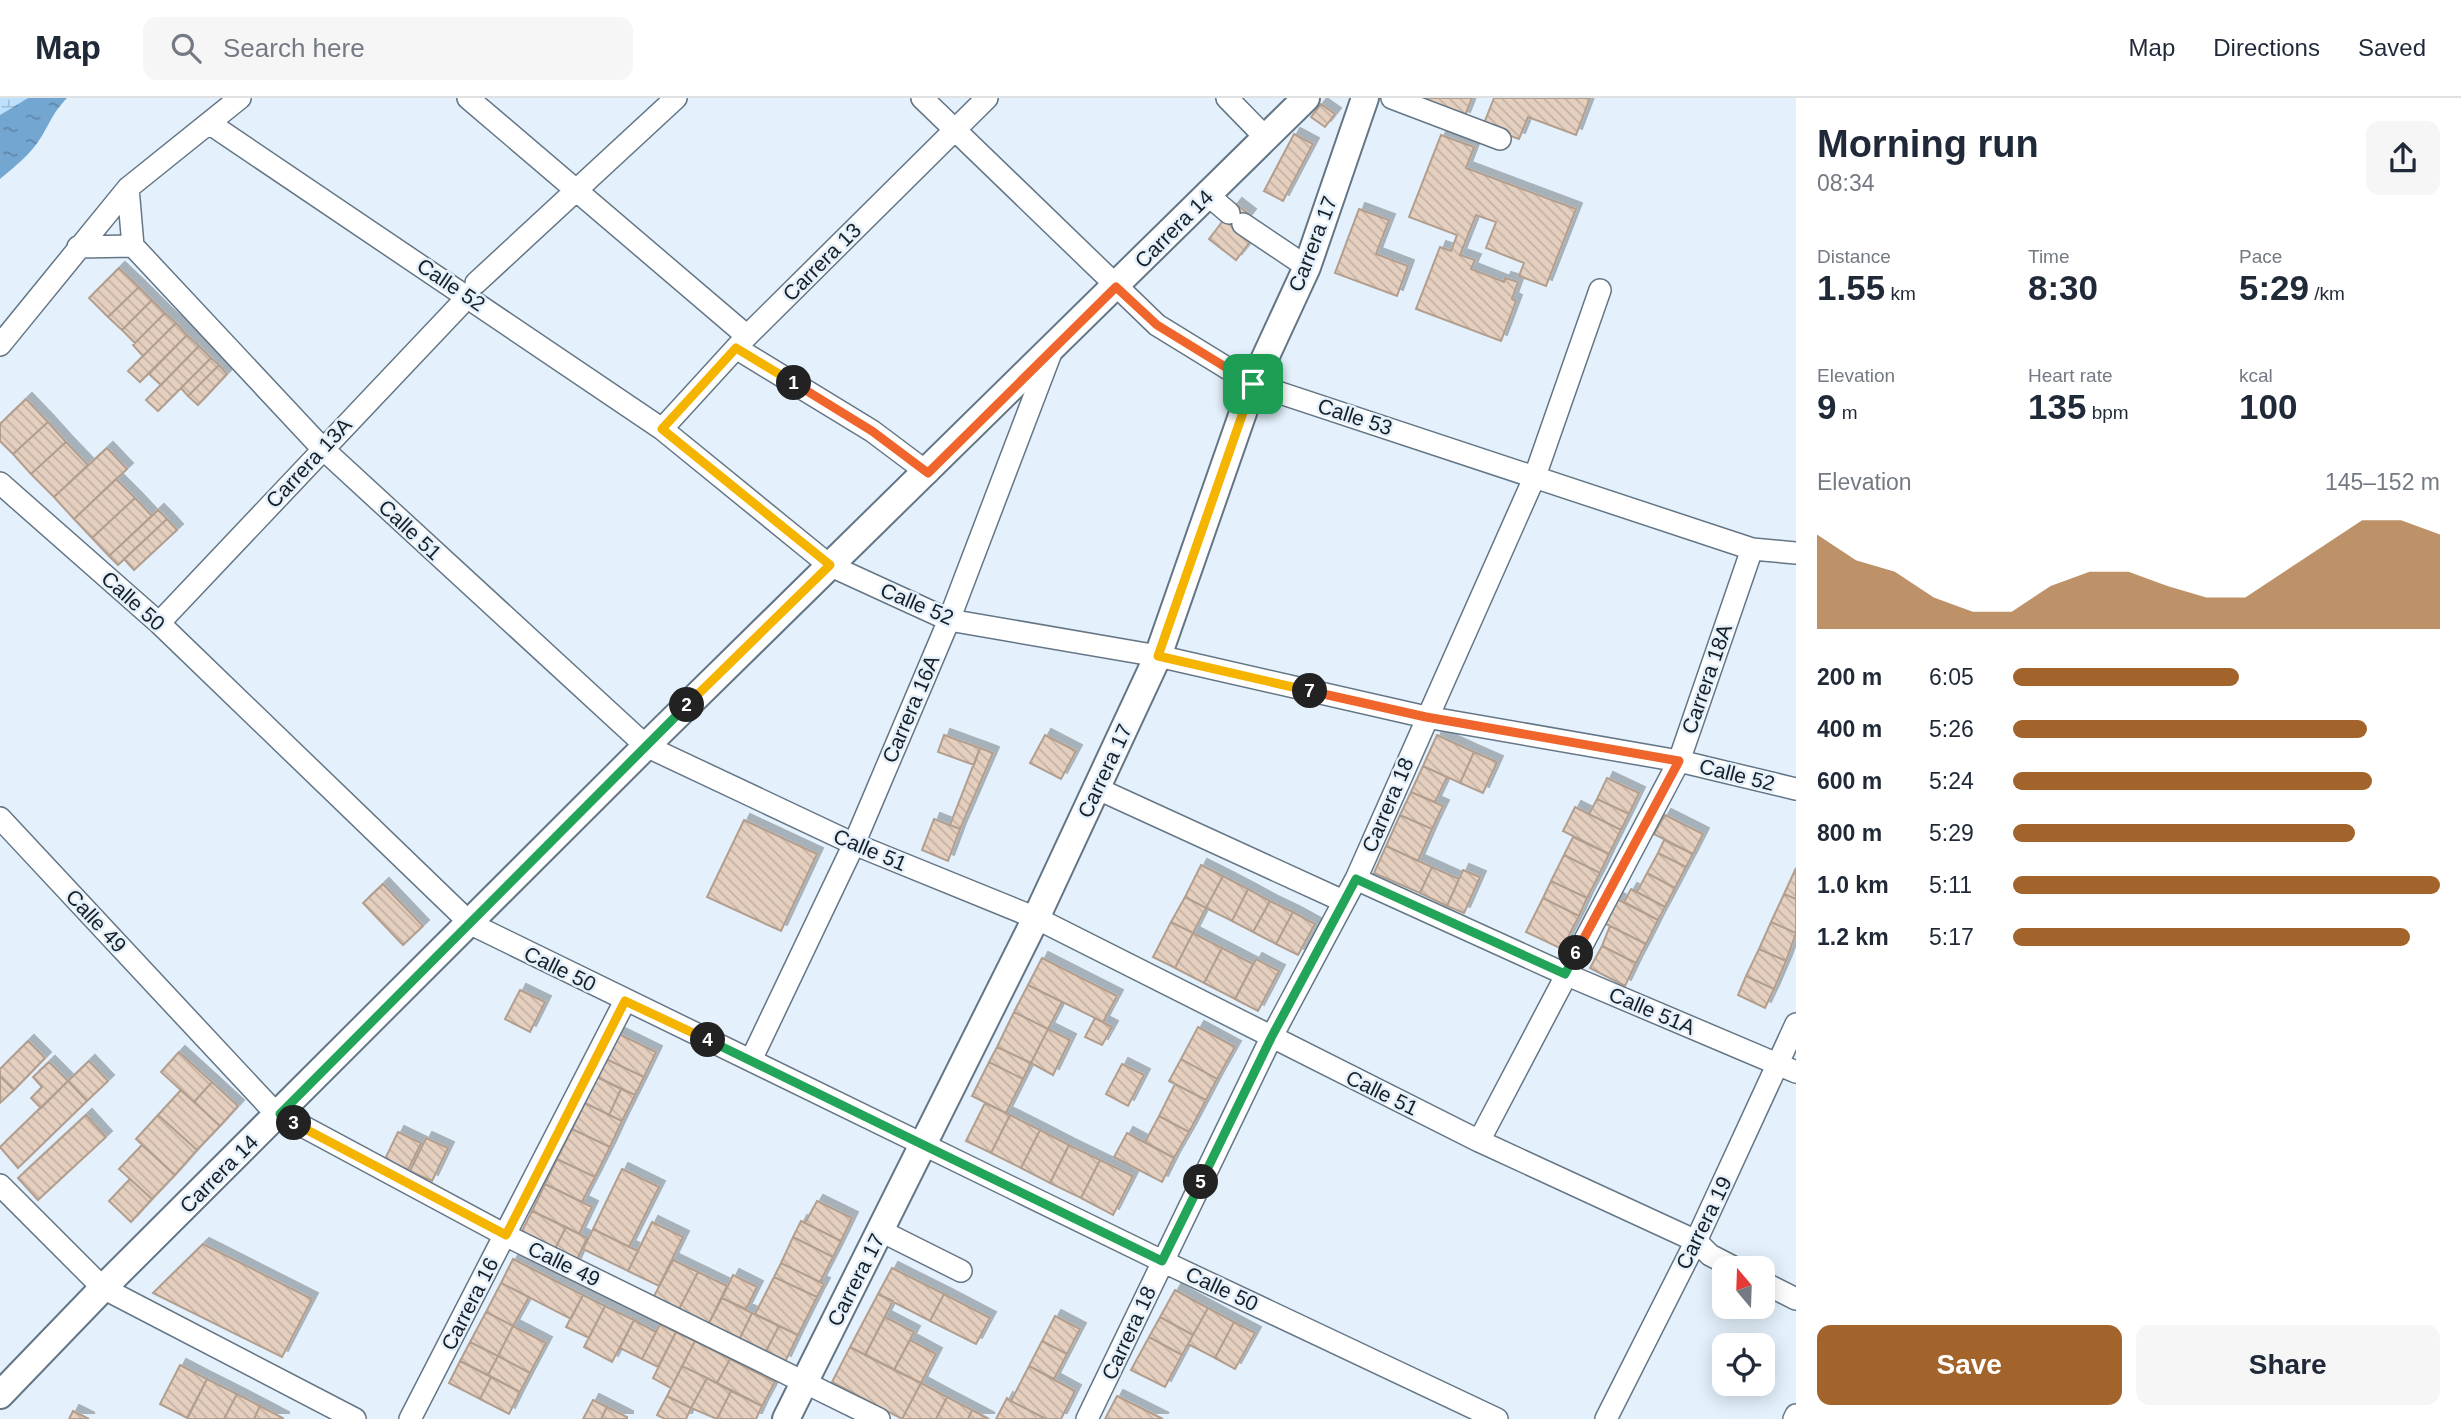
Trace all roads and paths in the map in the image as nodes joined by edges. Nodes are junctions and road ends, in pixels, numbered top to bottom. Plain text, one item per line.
1 (240, 98) edge
2 (468, 98) edge
3 (676, 98) edge
4 (922, 98) edge
5 (987, 98) edge
6 (1227, 98) edge
7 (1306, 98) edge
8 (1365, 98) edge
9 (1392, 98) edge
10 (209, 123) junction
11 (955, 130) junction
12 (1266, 138) junction
13 (1500, 139) dead end
14 (128, 188) junction
15 (577, 192) junction
16 (1208, 195) junction
17 (133, 246) junction
18 (78, 247) junction
19 (1307, 267) junction
20 (476, 283) dead end
21 (1116, 287) junction
22 (1600, 290) dead end
23 (460, 305) dead end
24 (741, 342) junction
25 (0, 345) edge
26 (1052, 350) junction
27 (1253, 384) junction
28 (662, 429) junction
29 (322, 448) junction
30 (928, 473) junction
31 (1535, 476) junction
32 (0, 483) edge
33 (1752, 549) junction
34 (1796, 553) edge
35 (830, 565) junction
36 (949, 620) junction
37 (159, 623) junction
38 (1158, 656) junction
39 (1426, 717) junction
40 (646, 746) junction
41 (1679, 761) junction
42 (1096, 788) junction
43 (1796, 789) edge
44 (0, 818) edge
45 (854, 844) junction
46 (1356, 879) junction
47 (1343, 901) junction
48 (1036, 918) junction
49 (471, 924) junction
50 (1565, 974) junction
51 (625, 1001) junction
52 (1796, 1024) edge
53 (1271, 1038) junction
54 (751, 1060) junction
55 (1787, 1069) edge
56 (280, 1114) junction
57 (1479, 1141) junction
58 (924, 1144) junction
59 (0, 1185) edge
60 (881, 1231) junction
61 (506, 1235) junction
62 (1696, 1241) junction
63 (1712, 1256) edge
64 (1162, 1261) junction
65 (961, 1271) dead end
66 (103, 1288) junction
67 (1775, 1288) edge
68 (1796, 1299) edge
69 (804, 1382) junction
70 (0, 1395) edge
71 (355, 1419) edge
72 (410, 1419) edge
73 (786, 1419) edge
74 (879, 1419) edge
75 (1087, 1419) edge
76 (1497, 1419) edge
77 (1606, 1419) edge

1 - 10 street
2 - 15 street
3 - 15 street
4 - 11 street, Calle 53
5 - 11 street, Carrera 13
6 - 12 street
7 - 12 main road, Carrera 14
8 - 19 main road, Carrera 17
9 - 13 street
10 - 14 street
10 - 28 street, Calle 52
11 - 21 street, Calle 53
11 - 24 street, Carrera 13
12 - 16 main road, Carrera 14
14 - 17 street
14 - 18 street
15 - 20 street
15 - 24 street
16 - 19 street
16 - 21 main road, Carrera 14
17 - 18 street
17 - 29 street, Calle 51
18 - 25 street
19 - 27 main road, Carrera 17
21 - 26 main road, Carrera 14
21 - 27 street, Calle 53
22 - 31 street, Carrera 18
23 - 29 street, Carrera 13A
24 - 28 street, Carrera 13
24 - 30 street
26 - 30 main road, Carrera 14
26 - 36 street, Carrera 16A
27 - 31 street, Calle 53
27 - 38 main road, Carrera 17
28 - 35 street, Calle 52
29 - 37 street, Carrera 13A
29 - 40 street, Calle 51
30 - 35 main road, Carrera 14
31 - 33 street, Calle 53
31 - 39 street, Carrera 18
32 - 37 street, Calle 50
33 - 34 street, Calle 53
33 - 41 street, Carrera 18A
35 - 36 street, Calle 52
35 - 40 main road, Carrera 14
36 - 38 street, Calle 52
36 - 45 street, Carrera 16A
37 - 49 street, Calle 50
38 - 39 street, Calle 52
38 - 42 main road, Carrera 17
39 - 41 street, Calle 52
39 - 46 street, Carrera 18
40 - 45 street, Calle 51
40 - 49 main road, Carrera 14
41 - 43 street, Calle 52
41 - 50 street, Carrera 18A
42 - 47 street
42 - 48 main road, Carrera 17
44 - 56 street, Calle 49
45 - 48 street, Calle 51
45 - 54 street, Carrera 16A
46 - 47 street, Carrera 18
46 - 50 street, Calle 51A
47 - 53 street, Carrera 18
48 - 53 street, Calle 51
48 - 58 main road, Carrera 17
49 - 51 street, Calle 50
49 - 56 main road, Carrera 14
50 - 55 street, Calle 51A
50 - 57 street, Carrera 18A
51 - 54 street, Calle 50
51 - 61 street, Carrera 16
52 - 55 street, Carrera 19
53 - 57 street, Calle 51
53 - 64 street, Carrera 18
54 - 58 street, Calle 50
55 - 62 street, Carrera 19
56 - 61 street, Calle 49
56 - 66 main road, Carrera 14
57 - 62 street, Calle 51
58 - 60 main road, Carrera 17
58 - 64 street, Calle 50
59 - 66 street
60 - 65 street
60 - 69 main road, Carrera 17
61 - 69 street, Calle 49
61 - 72 street, Carrera 16
62 - 63 street, Calle 51
62 - 77 street, Carrera 19
64 - 75 street, Carrera 18
64 - 76 street, Calle 50
66 - 70 main road, Carrera 14
66 - 71 street
67 - 68 street
69 - 73 main road, Carrera 17
69 - 74 street, Calle 49

